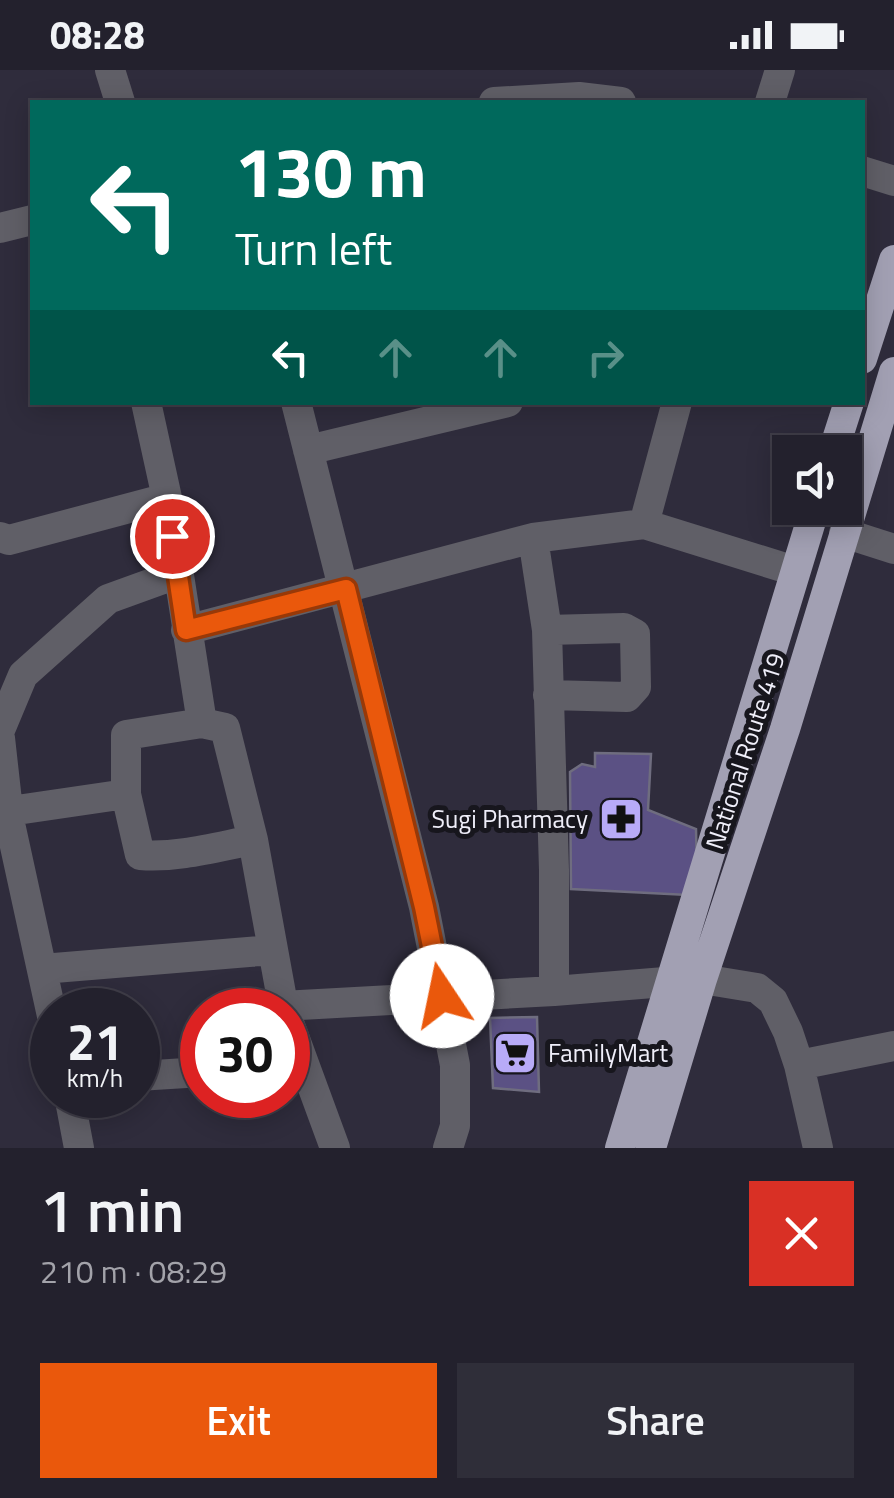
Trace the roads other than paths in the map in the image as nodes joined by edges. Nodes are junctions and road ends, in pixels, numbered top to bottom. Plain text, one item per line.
1 (110, 70) edge
2 (780, 70) edge
3 (502, 91) edge
4 (119, 100) edge
5 (600, 100) edge
6 (771, 100) edge
7 (865, 172) edge
8 (894, 181) edge
9 (30, 220) edge
10 (0, 228) edge
11 (894, 260) edge
12 (865, 350) edge
13 (894, 372) edge
14 (147, 405) edge
15 (297, 405) edge
16 (496, 405) edge
17 (667, 405) edge
18 (847, 405) edge
19 (838, 435) edge
20 (308, 450) junction
21 (167, 498) junction
22 (644, 524) junction
23 (810, 525) edge
24 (844, 533) junction
25 (0, 537) edge
26 (533, 538) junction
27 (894, 549) edge
28 (795, 571) junction
29 (177, 574) junction
30 (346, 589) junction
31 (186, 630) junction
32 (547, 630) junction
33 (548, 695) junction
34 (202, 723) junction
35 (0, 730) edge
36 (0, 738) edge
37 (126, 794) junction
38 (10, 811) junction
39 (254, 840) junction
40 (273, 950) junction
41 (42, 969) junction
42 (702, 979) junction
43 (670, 983) junction
44 (46, 988) edge
45 (280, 988) edge
46 (554, 992) junction
47 (442, 996) junction
48 (310, 1009) edge
49 (894, 1046) edge
50 (799, 1065) junction
51 (310, 1096) edge
52 (73, 1118) edge
53 (78, 1148) edge
54 (334, 1148) edge
55 (448, 1148) edge
56 (620, 1148) edge
57 (651, 1148) edge
58 (818, 1148) edge

1 - 4 street
2 - 6 street
3 - 5 street
7 - 8 street
9 - 10 street
11 - 12 highway
13 - 24 highway, National Route 419
14 - 21 street
15 - 20 street
16 - 20 street
17 - 22 street
18 - 19 highway
20 - 30 street
21 - 25 street
21 - 29 street
22 - 26 street
22 - 28 street
23 - 28 highway, National Route 419
24 - 27 street
24 - 42 highway, National Route 419
26 - 30 street
26 - 32 street
28 - 43 highway, National Route 419
29 - 31 street
29 - 35 street
30 - 31 street
30 - 47 street
31 - 34 street
32 - 33 street
32 - 33 street
33 - 46 street
34 - 37 street
34 - 39 street
36 - 38 street
37 - 38 street
37 - 39 street
38 - 41 street
39 - 40 street
40 - 41 street
40 - 45 street
41 - 44 street
42 - 43 street
42 - 50 street
42 - 57 highway, National Route 419
43 - 46 street
43 - 56 highway, National Route 419
46 - 47 street
47 - 48 street
47 - 55 street
49 - 50 street
50 - 58 street
51 - 54 street
52 - 53 street

